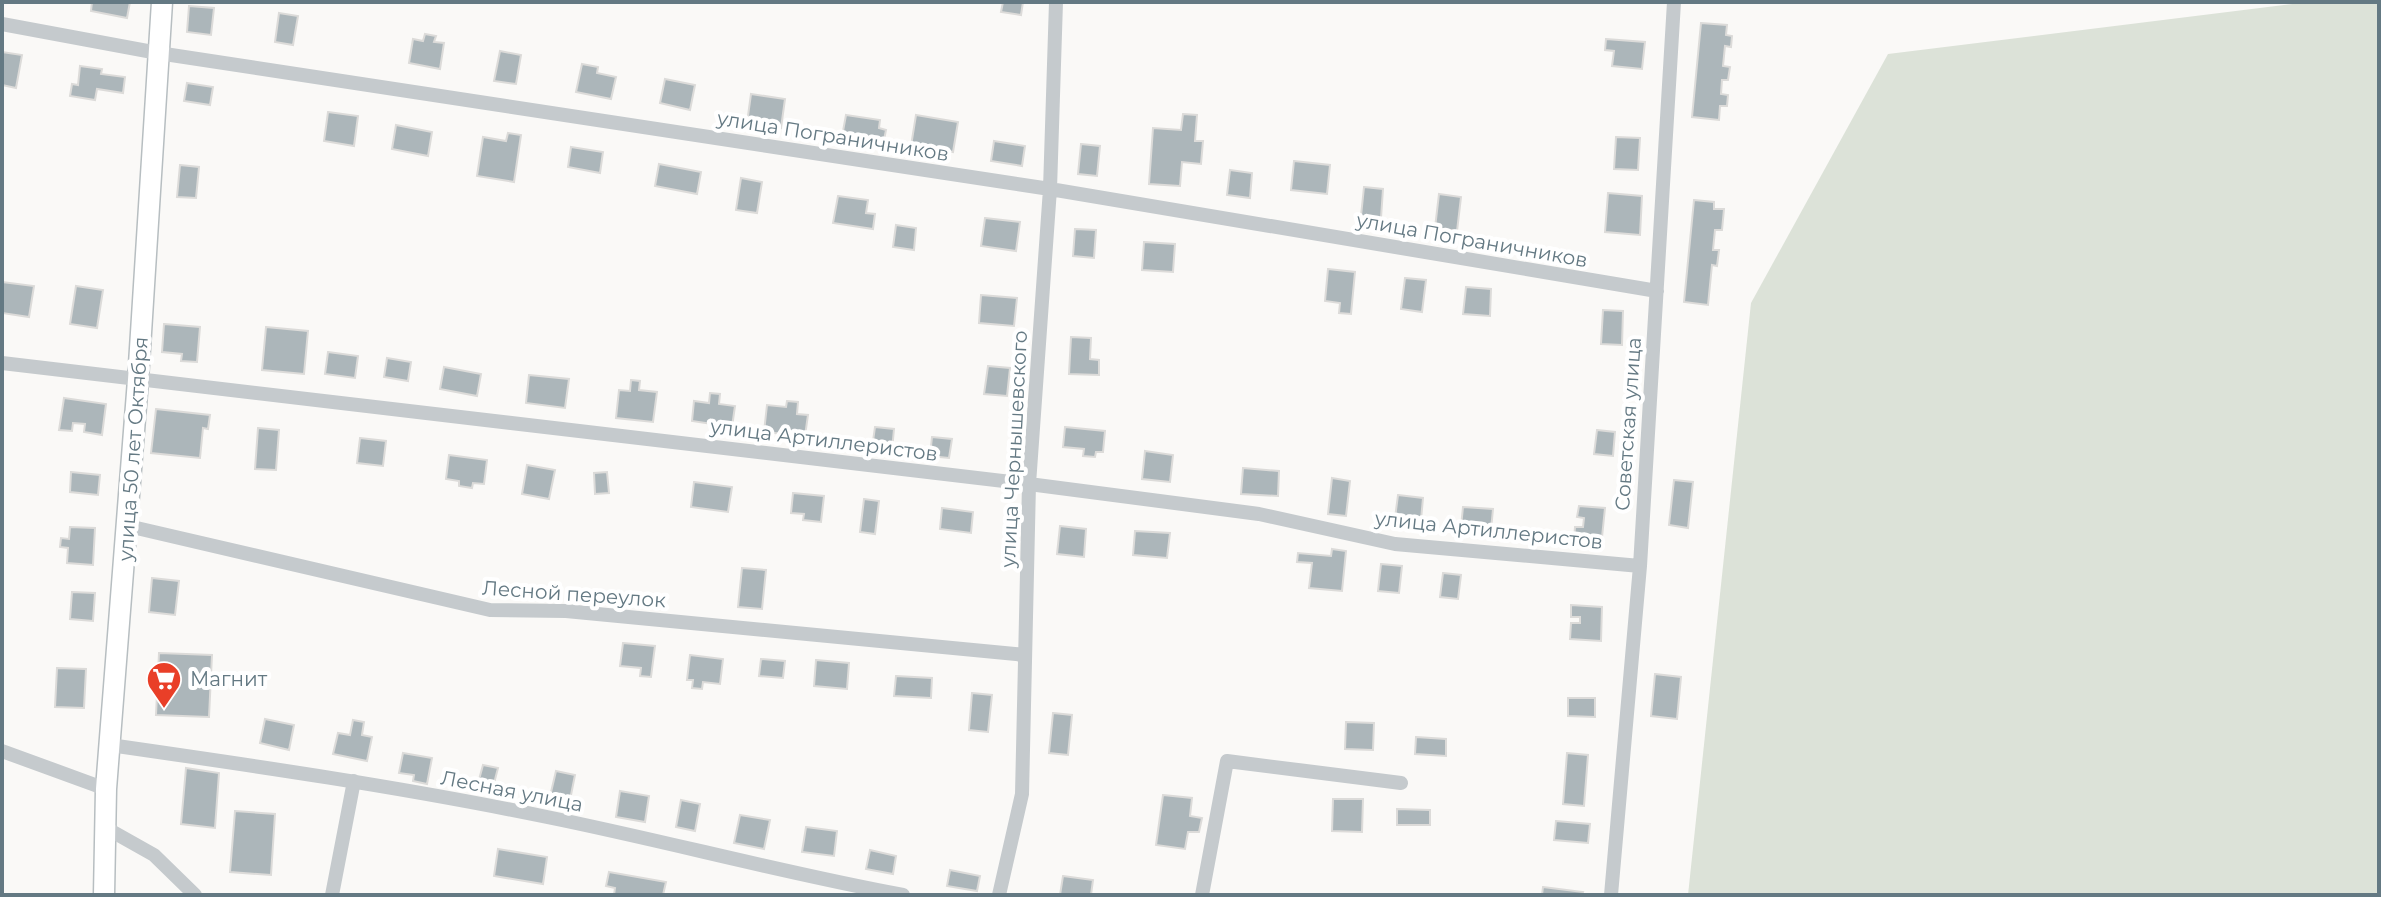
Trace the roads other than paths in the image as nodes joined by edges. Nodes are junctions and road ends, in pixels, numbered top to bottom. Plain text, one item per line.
1 (162, 2) edge
2 (1056, 2) edge
3 (1674, 2) edge
4 (2, 24) edge
5 (158, 53) junction
6 (1050, 189) junction
7 (1657, 291) junction
8 (2, 363) edge
9 (138, 380) junction
10 (1029, 484) junction
11 (128, 526) junction
12 (1640, 566) junction
13 (1025, 655) junction
14 (110, 745) junction
15 (2, 751) edge
16 (354, 781) junction
17 (1401, 783) dead end
18 (106, 789) junction
19 (106, 828) junction
20 (104, 895) edge
21 (195, 895) edge
22 (332, 895) edge
23 (903, 895) edge
24 (999, 895) edge
25 (1202, 895) edge
26 (1611, 895) edge

1 - 5 street, улица 50 лет Октября
2 - 6 street, улица Чернышевского
3 - 7 street, Советская улица
4 - 5 street, улица Пограничников
5 - 6 street, улица Пограничников
5 - 9 street, улица 50 лет Октября
6 - 7 street, улица Пограничников
6 - 10 street, улица Чернышевского
7 - 12 street, Советская улица
8 - 9 street, улица Артиллеристов
9 - 10 street, улица Артиллеристов
9 - 11 street, улица 50 лет Октября
10 - 12 street, улица Артиллеристов
10 - 13 street, улица Чернышевского
11 - 13 street, Лесной переулок
11 - 14 street, улица 50 лет Октября
12 - 26 street, Советская улица
13 - 24 street, улица Чернышевского
14 - 16 street, Лесная улица
14 - 18 street, улица 50 лет Октября
15 - 18 street
16 - 22 street
16 - 23 street, Лесная улица
17 - 25 street
18 - 19 street, улица 50 лет Октября
19 - 20 street, улица 50 лет Октября
19 - 21 street

